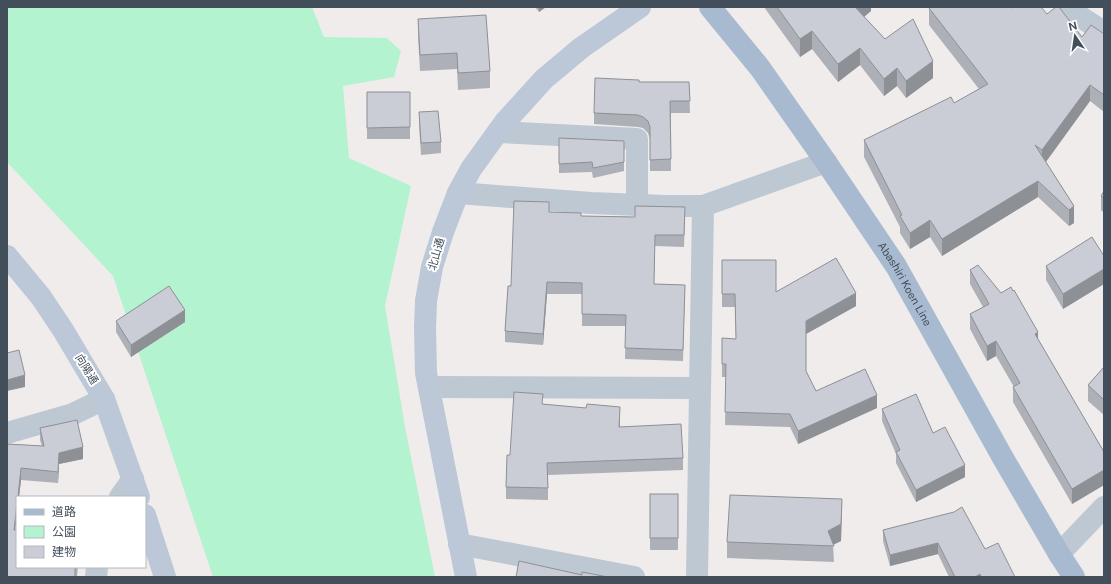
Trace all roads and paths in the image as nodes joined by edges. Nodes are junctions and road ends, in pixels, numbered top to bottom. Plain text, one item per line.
1 (640, 7) edge
2 (710, 7) edge
3 (1065, 7) edge
4 (1104, 32) edge
5 (498, 132) junction
6 (826, 162) junction
7 (458, 194) junction
8 (637, 205) junction
9 (703, 206) junction
10 (7, 256) edge
11 (429, 387) junction
12 (700, 388) junction
13 (104, 399) junction
14 (7, 432) edge
15 (136, 488) edge
16 (122, 496) edge
17 (1104, 506) edge
18 (146, 518) edge
19 (460, 544) junction
20 (1059, 554) junction
21 (162, 568) edge
22 (466, 577) edge
23 (634, 577) edge
24 (697, 577) edge
25 (1074, 577) edge

1 - 5 street, 北山通
2 - 6 main road, Abashiri Koen Line
3 - 4 street
5 - 7 street, 北山通
5 - 8 street
6 - 9 street
6 - 20 main road, Abashiri Koen Line
7 - 8 street
7 - 11 street, 北山通
8 - 9 street
9 - 12 street
10 - 13 street, 向陽通
11 - 12 street
11 - 19 street, 北山通
12 - 24 street
13 - 14 street
13 - 15 street, 向陽通
15 - 16 street
17 - 20 street
18 - 21 street
19 - 22 street, 北山通
19 - 23 street
20 - 25 main road, Abashiri Koen Line

